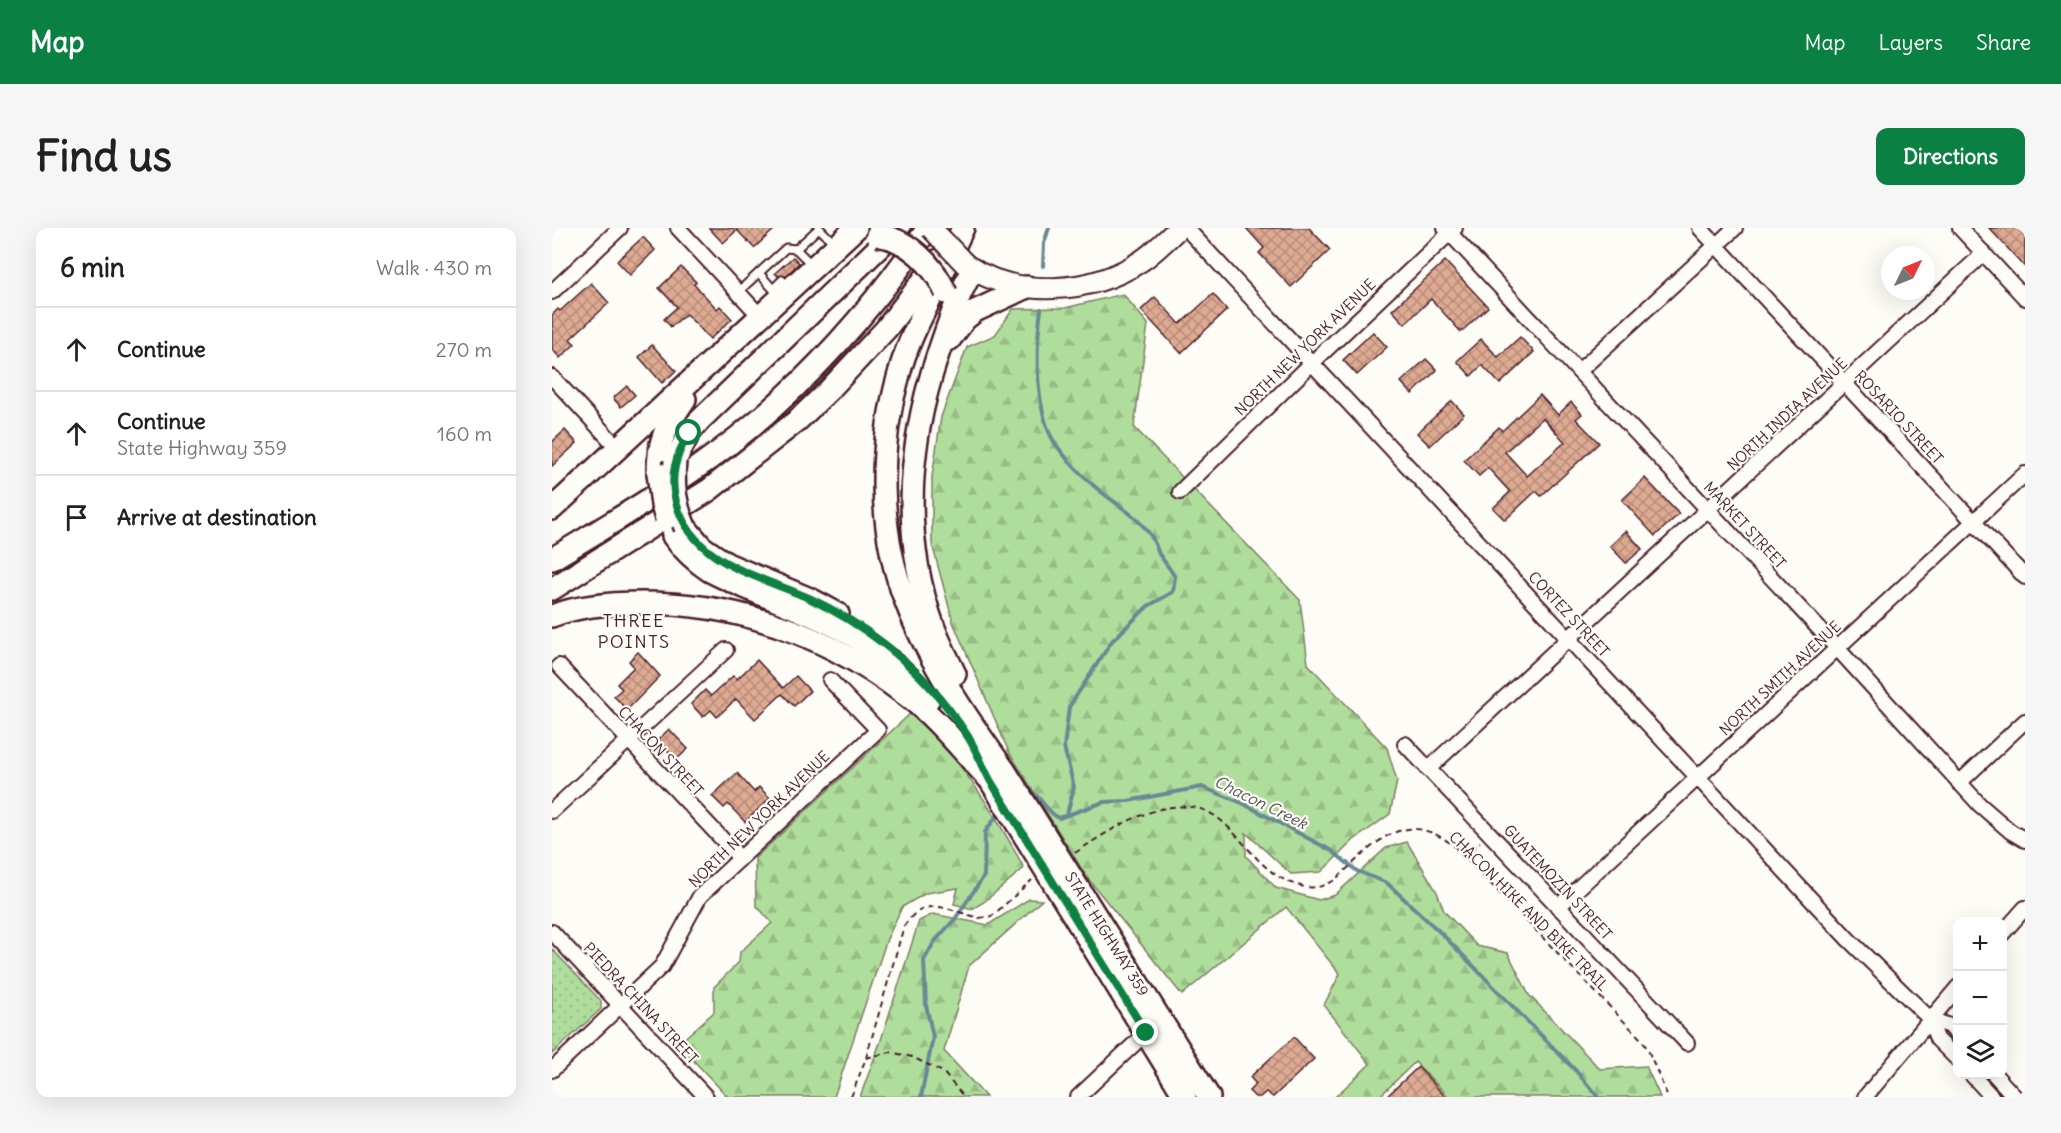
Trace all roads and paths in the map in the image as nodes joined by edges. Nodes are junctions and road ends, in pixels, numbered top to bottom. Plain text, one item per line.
1 (620, 228) edge
2 (678, 228) edge
3 (819, 228) edge
4 (856, 228) edge
5 (899, 228) edge
6 (930, 228) edge
7 (963, 228) edge
8 (1179, 228) edge
9 (1186, 228) edge
10 (1700, 228) edge
11 (1734, 228) edge
12 (1960, 228) edge
13 (1450, 230) edge
14 (1716, 245) junction
15 (796, 249) junction
16 (1984, 253) junction
17 (816, 259) junction
18 (970, 268) junction
19 (759, 273) junction
20 (782, 280) dead end
21 (1027, 287) junction
22 (552, 292) edge
23 (738, 292) junction
24 (2025, 298) edge
25 (761, 317) junction
26 (938, 354) junction
27 (1312, 363) junction
28 (703, 371) junction
29 (1579, 371) junction
30 (552, 377) edge
31 (1845, 384) junction
32 (618, 448) junction
33 (2025, 474) edge
34 (1180, 492) dead end
35 (552, 508) edge
36 (1708, 509) junction
37 (1974, 522) junction
38 (680, 532) junction
39 (552, 559) edge
40 (2025, 577) edge
41 (552, 589) edge
42 (552, 616) edge
43 (1569, 638) junction
44 (1837, 648) junction
45 (726, 650) dead end
46 (559, 666) dead end
47 (830, 680) dead end
48 (2025, 721) edge
49 (628, 740) junction
50 (1405, 744) dead end
51 (1428, 769) junction
52 (997, 775) junction
53 (1698, 776) junction
54 (1959, 783) junction
55 (552, 811) edge
56 (2025, 840) edge
57 (1480, 842) dead end
58 (1073, 854) dead end
59 (739, 857) junction
60 (1464, 857) junction
61 (1033, 879) dead end
62 (1069, 891) junction
63 (1558, 907) junction
64 (2025, 908) edge
65 (2007, 928) edge
66 (552, 932) edge
67 (1953, 993) edge
68 (621, 1006) junction
69 (1930, 1019) junction
70 (1953, 1029) edge
71 (1146, 1033) junction
72 (1687, 1043) dead end
73 (1953, 1055) edge
74 (866, 1058) junction
75 (552, 1070) edge
76 (1976, 1079) edge
77 (1999, 1079) edge
78 (706, 1097) edge
79 (851, 1097) edge
80 (964, 1097) edge
81 (1078, 1097) edge
82 (1185, 1097) edge
83 (1209, 1097) edge
84 (1668, 1097) edge
85 (1865, 1097) edge
86 (1992, 1097) edge
87 (2015, 1097) edge

1 - 22 street
2 - 23 street
3 - 15 lane
3 - 17 lane
4 - 17 main road
5 - 38 main road, bridge
6 - 18 main road, bridge
6 - 39 main road
7 - 41 main road
7 - 52 main road
8 - 21 main road
9 - 27 street, CORTEZ STREET
10 - 14 street, ROSARIO STREET
11 - 14 street
12 - 16 street
13 - 27 street, NORTH NEW YORK AVENUE
13 - 29 street, MARKET STREET
14 - 29 street
14 - 31 street, ROSARIO STREET
15 - 17 lane
15 - 19 lane
16 - 24 street
16 - 31 street, NORTH INDIA AVENUE
17 - 25 main road
17 - 26 main road, bridge
18 - 21 main road
18 - 26 main road
19 - 20 lane
19 - 23 lane
21 - 26 main road
23 - 25 street
25 - 28 main road
26 - 52 main road
27 - 34 street, NORTH NEW YORK AVENUE
27 - 43 street, CORTEZ STREET
28 - 32 main road
28 - 38 main road, bridge
29 - 36 street, MARKET STREET
30 - 32 street
31 - 36 street, NORTH INDIA AVENUE
31 - 37 street, ROSARIO STREET
32 - 35 main road
33 - 37 street, NORTH SMITH AVENUE
36 - 43 street, NORTH INDIA AVENUE
36 - 44 street, MARKET STREET
37 - 40 street, ROSARIO STREET
37 - 44 street, NORTH SMITH AVENUE
38 - 52 main road
42 - 52 main road
43 - 51 street, NORTH INDIA AVENUE
43 - 53 street, CORTEZ STREET
44 - 53 street, NORTH SMITH AVENUE
44 - 54 street, MARKET STREET
45 - 49 street
46 - 49 street, CHACON STREET
47 - 59 street, NORTH NEW YORK AVENUE
48 - 54 street
49 - 55 street
49 - 59 street, CHACON STREET
50 - 51 street, GUATEMOZIN STREET
51 - 63 street, GUATEMOZIN STREET
52 - 62 main road, STATE HIGHWAY 359, bridge
53 - 63 street, NORTH SMITH AVENUE
53 - 69 street, CORTEZ STREET
54 - 56 street, MARKET STREET
57 - 60 path
58 - 60 path, CHACON HIKE AND BIKE TRAIL
59 - 68 street, NORTH NEW YORK AVENUE
60 - 84 path, CHACON HIKE AND BIKE TRAIL
61 - 74 path
62 - 71 main road, STATE HIGHWAY 359
62 - 83 main road, STATE HIGHWAY 359
63 - 72 street, GUATEMOZIN STREET
64 - 65 street
66 - 68 street, PIEDRA CHINA STREET
67 - 69 street
68 - 75 street, NORTH NEW YORK AVENUE
68 - 78 street, PIEDRA CHINA STREET
69 - 70 street, CORTEZ STREET
69 - 73 street, CORTEZ STREET
69 - 85 street
71 - 81 street
71 - 82 main road, STATE HIGHWAY 359
74 - 79 path
74 - 80 path
76 - 86 street
77 - 87 street

